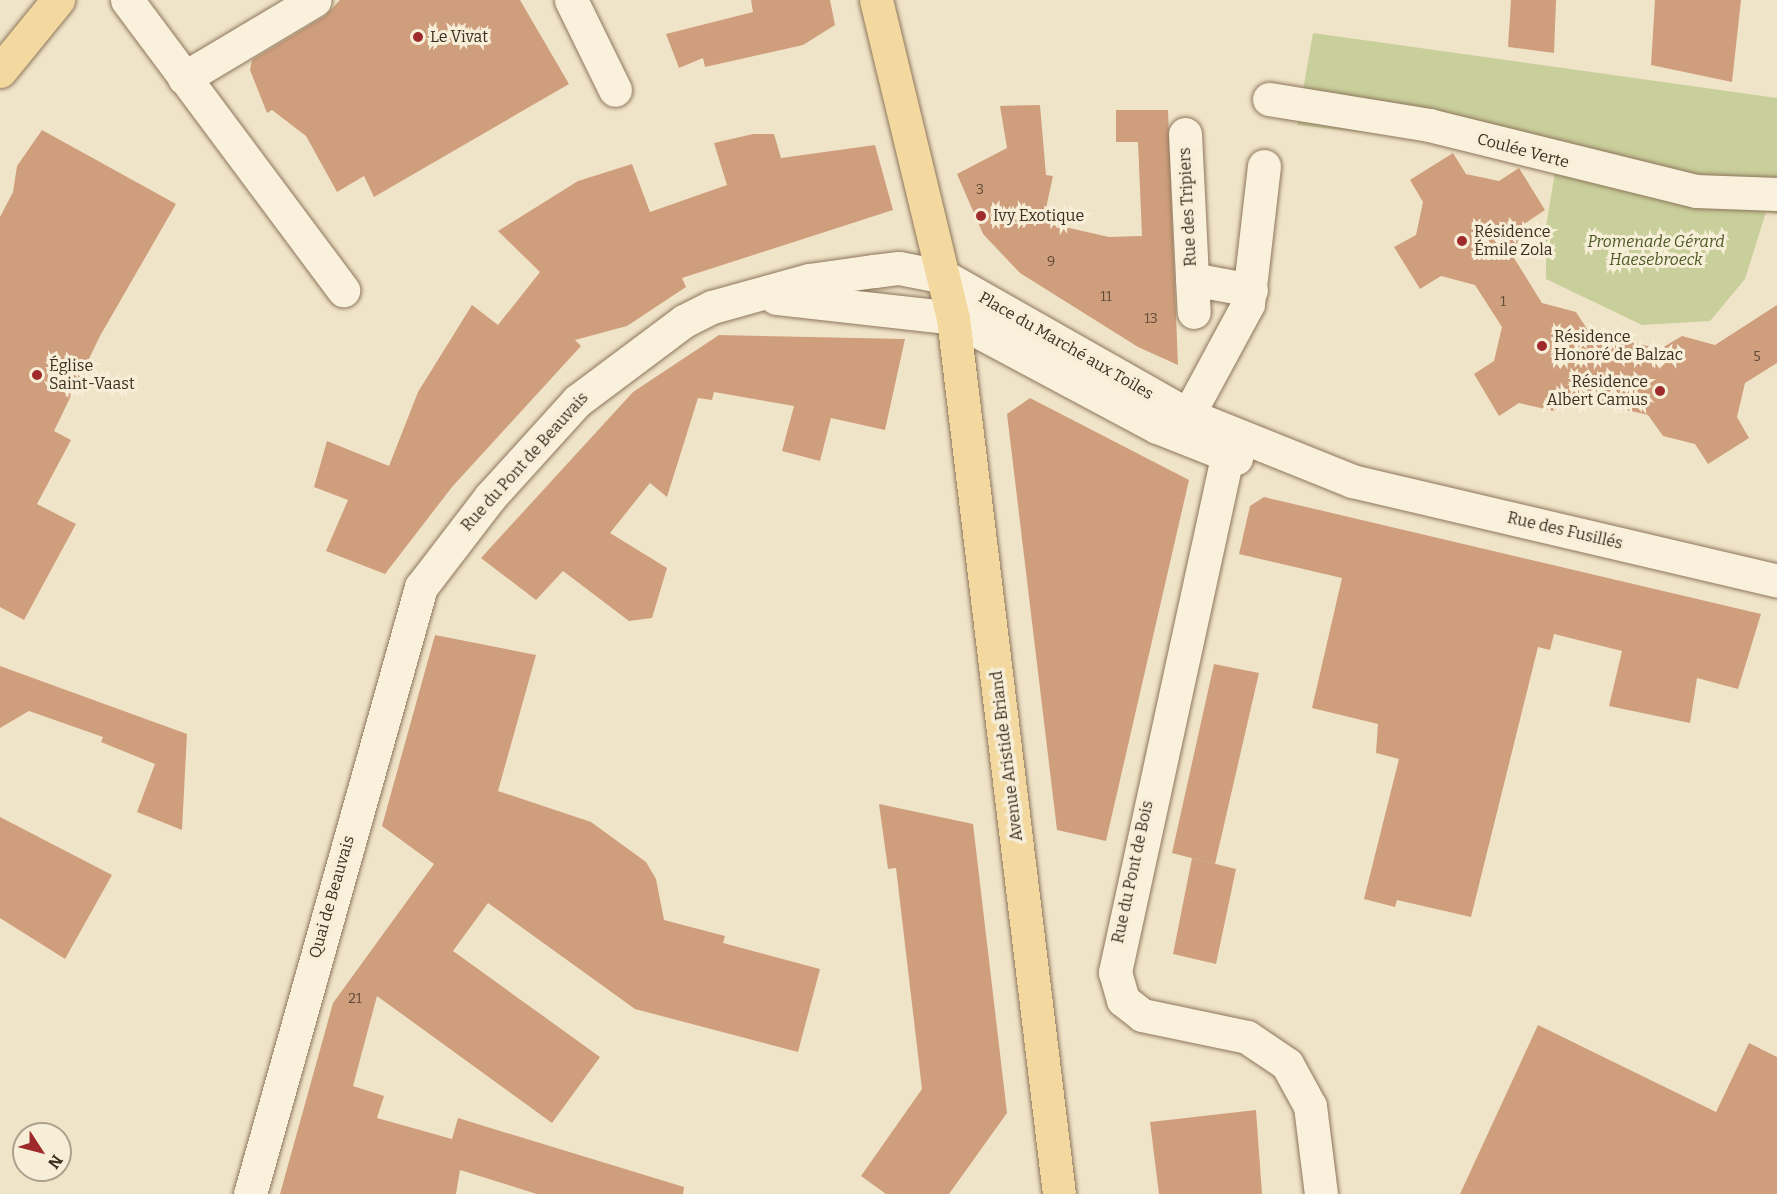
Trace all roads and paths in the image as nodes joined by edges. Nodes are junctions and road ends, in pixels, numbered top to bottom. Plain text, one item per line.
1 (58, 0) edge
2 (127, 0) edge
3 (315, 0) edge
4 (571, 0) edge
5 (876, 0) edge
6 (0, 71) edge
7 (184, 78) junction
8 (615, 90) dead end
9 (1269, 99) dead end
10 (1185, 134) dead end
11 (1263, 166) dead end
12 (1777, 194) edge
13 (945, 277) junction
14 (1192, 279) junction
15 (343, 290) dead end
16 (1251, 290) junction
17 (752, 296) junction
18 (1194, 312) dead end
19 (953, 318) junction
20 (684, 321) joint
21 (1183, 425) junction
22 (1229, 445) junction
23 (1777, 581) edge
24 (415, 601) joint
25 (249, 1194) edge
26 (1059, 1194) edge
27 (1321, 1194) edge

1 - 6 main road
2 - 7 street
3 - 7 street
4 - 8 street
5 - 13 main road, Place du Marché aux Toiles
7 - 15 street
9 - 12 street, Coulée Verte
10 - 14 street, Rue des Tripiers
11 - 16 street
13 - 17 street, Place du Marché aux Toiles
13 - 19 main road, Place du Marché aux Toiles
13 - 21 street, Place du Marché aux Toiles
14 - 16 street, Rue des Tripiers
14 - 18 street, Rue des Tripiers
16 - 21 street
17 - 19 street, Place du Marché aux Toiles
17 - 20 street, Place du Marché aux Toiles
19 - 21 street, Place du Marché aux Toiles
19 - 26 main road, Avenue Aristide Briand
20 - 24 street, Rue du Pont de Beauvais
21 - 22 street, Rue des Fusillés
22 - 23 street, Rue des Fusillés
22 - 27 street, Rue du Pont de Bois
24 - 25 street, Quai de Beauvais

